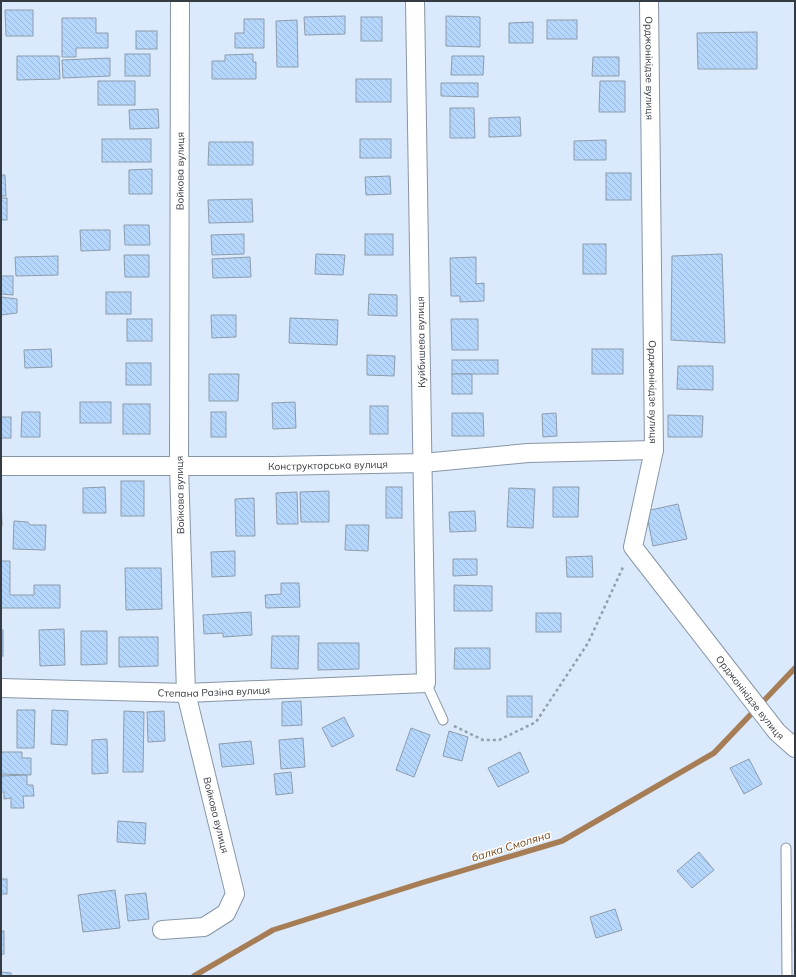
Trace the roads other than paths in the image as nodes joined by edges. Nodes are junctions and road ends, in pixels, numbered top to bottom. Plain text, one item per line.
1 (180, 1) edge
2 (415, 1) edge
3 (649, 1) edge
4 (654, 450) junction
5 (423, 463) junction
6 (1, 466) edge
7 (179, 466) junction
8 (426, 683) junction
9 (1, 688) edge
10 (186, 693) junction
11 (443, 720) road end
12 (795, 748) edge
13 (786, 848) dead end
14 (162, 930) dead end
15 (787, 976) edge

1 - 7 street, Войкова вулиця
2 - 5 street, Куйбишева вулиця
3 - 4 street, Орджонікідзе вулиця
4 - 5 street, Конструкторська вулиця
4 - 12 street, Орджонікідзе вулиця
5 - 7 street, Конструкторська вулиця
5 - 8 street, Куйбишева вулиця
6 - 7 street, Конструкторська вулиця
7 - 10 street, Войкова вулиця
8 - 10 street, Степана Разіна вулиця
8 - 11 lane
9 - 10 street, Степана Разіна вулиця
10 - 14 street, Войкова вулиця
13 - 15 lane

